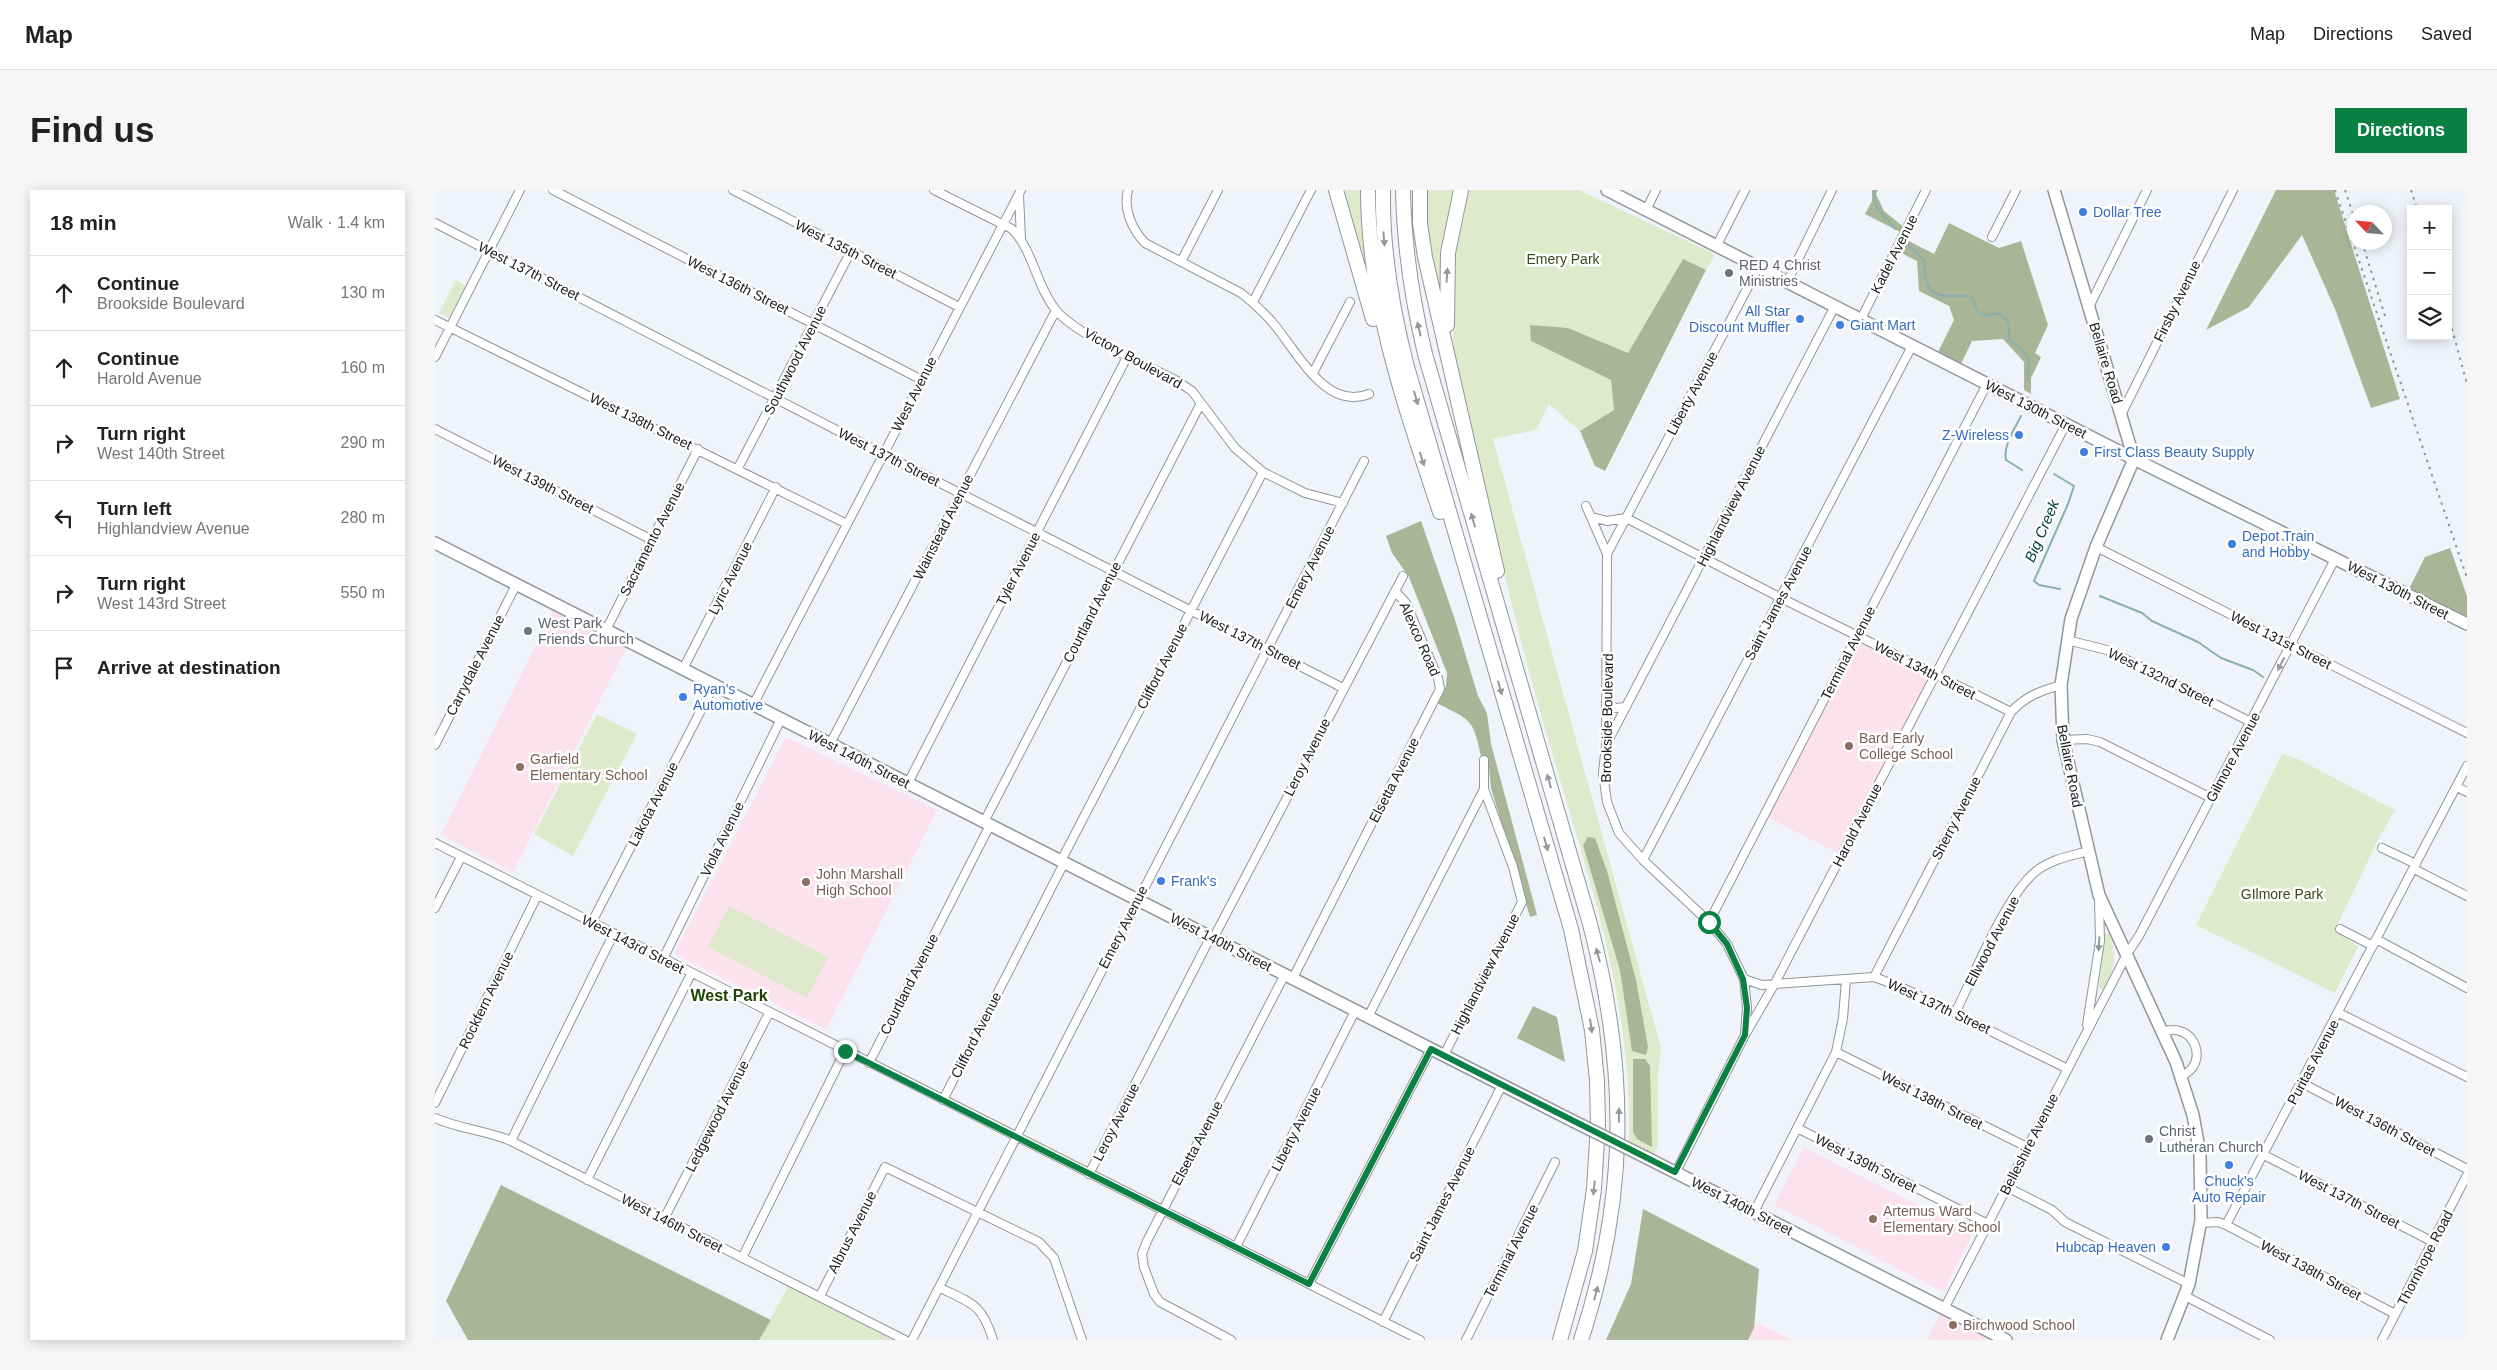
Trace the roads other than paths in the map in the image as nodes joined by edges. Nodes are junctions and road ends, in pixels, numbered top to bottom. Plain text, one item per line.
1 (520, 190) edge
2 (553, 190) edge
3 (733, 190) edge
4 (934, 190) edge
5 (1127, 190) edge
6 (1218, 190) edge
7 (1311, 190) edge
8 (1336, 190) edge
9 (1368, 190) edge
10 (1383, 190) edge
11 (1403, 190) edge
12 (1420, 190) edge
13 (1461, 190) edge
14 (1607, 190) edge
15 (1656, 190) edge
16 (1745, 190) edge
17 (1832, 190) edge
18 (1926, 190) edge
19 (2015, 190) edge
20 (2147, 190) edge
21 (2233, 190) edge
22 (1020, 191) edge
23 (2058, 193) edge
24 (1646, 210) junction
25 (435, 223) edge
26 (1002, 224) junction
27 (1992, 237) dead end
28 (1021, 238) junction
29 (1717, 247) junction
30 (489, 251) junction
31 (851, 251) junction
32 (1181, 262) junction
33 (1758, 268) junction
34 (1787, 282) junction
35 (1253, 302) junction
36 (1350, 302) dead end
37 (1835, 306) junction
38 (959, 307) junction
39 (2089, 307) junction
40 (1055, 310) junction
41 (1861, 319) junction
42 (435, 320) edge
43 (813, 323) junction
44 (450, 327) junction
45 (1912, 346) junction
46 (1128, 355) junction
47 (435, 357) edge
48 (1449, 359) junction
49 (1394, 372) junction
50 (1313, 373) junction
51 (922, 380) junction
52 (1987, 384) junction
53 (1369, 394) dead end
54 (775, 398) junction
55 (1201, 403) junction
56 (2122, 413) junction
57 (2066, 424) junction
58 (435, 429) edge
59 (698, 448) junction
60 (883, 454) junction
61 (2134, 459) junction
62 (1364, 461) dead end
63 (738, 468) junction
64 (1263, 472) junction
65 (776, 487) junction
66 (960, 493) junction
67 (1343, 503) junction
68 (1586, 506) dead end
69 (1592, 517) junction
70 (1626, 518) junction
71 (847, 524) junction
72 (1037, 532) junction
73 (652, 540) junction
74 (435, 543) edge
75 (2096, 547) junction
76 (1607, 554) junction
77 (2335, 558) junction
78 (1704, 559) junction
79 (1113, 571) junction
80 (1403, 576) dead end
81 (516, 585) junction
82 (1395, 591) junction
83 (1781, 598) junction
84 (1191, 610) junction
85 (2467, 624) edge
86 (606, 630) junction
87 (1857, 636) junction
88 (2067, 640) junction
89 (2291, 645) junction
90 (1268, 650) junction
91 (1492, 660) junction
92 (683, 669) junction
93 (1934, 675) junction
94 (1521, 684) junction
95 (714, 685) junction
96 (2061, 685) junction
97 (1343, 688) junction
98 (1440, 689) joint
99 (1607, 702) junction
100 (753, 705) junction
101 (1626, 707) junction
102 (2011, 712) junction
103 (781, 719) junction
104 (2251, 722) junction
105 (2467, 733) edge
106 (2063, 740) junction
107 (830, 744) junction
108 (435, 745) edge
109 (1606, 745) junction
110 (1484, 760) dead end
111 (2467, 766) edge
112 (908, 783) junction
113 (2457, 787) junction
114 (1484, 789) junction
115 (2467, 792) edge
116 (2211, 798) junction
117 (987, 824) junction
118 (435, 843) edge
119 (2382, 848) dead end
120 (2089, 851) junction
121 (461, 857) junction
122 (1643, 860) junction
123 (1063, 862) junction
124 (2415, 866) junction
125 (2099, 895) junction
126 (537, 896) junction
127 (2467, 896) edge
128 (1137, 899) junction
129 (435, 908) edge
130 (592, 922) junction
131 (1709, 922) junction
132 (2340, 928) dead end
133 (615, 934) junction
134 (1212, 938) junction
135 (2375, 943) junction
136 (2127, 954) junction
137 (663, 959) junction
138 (691, 974) junction
139 (1289, 976) junction
140 (1875, 976) junction
141 (1743, 979) junction
142 (1846, 979) junction
143 (1775, 982) junction
144 (2467, 988) edge
145 (1355, 1011) junction
146 (769, 1013) junction
147 (1955, 1013) junction
148 (2339, 1013) junction
149 (1368, 1017) junction
150 (2163, 1032) junction
151 (2086, 1033) junction
152 (1745, 1035) junction
153 (1431, 1049) junction
154 (845, 1051) junction
155 (1837, 1052) junction
156 (1444, 1055) junction
157 (869, 1063) junction
158 (2069, 1069) junction
159 (2181, 1076) junction
160 (2467, 1077) edge
161 (2302, 1082) junction
162 (1502, 1085) junction
163 (943, 1100) junction
164 (435, 1104) edge
165 (435, 1118) edge
166 (1797, 1128) junction
167 (1016, 1137) junction
168 (511, 1141) junction
169 (2027, 1148) junction
170 (2264, 1155) junction
171 (1555, 1162) dead end
172 (2467, 1169) edge
173 (1675, 1172) junction
174 (1089, 1174) junction
175 (2467, 1175) edge
176 (587, 1180) junction
177 (2007, 1187) junction
178 (1162, 1210) junction
179 (977, 1212) junction
180 (1753, 1212) junction
181 (665, 1219) junction
182 (2201, 1223) junction
183 (1988, 1224) junction
184 (2226, 1225) junction
185 (2433, 1242) junction
186 (1236, 1248) junction
187 (742, 1258) junction
188 (1309, 1284) junction
189 (2189, 1284) junction
190 (940, 1288) junction
191 (820, 1296) junction
192 (2185, 1296) junction
193 (1944, 1309) junction
194 (2395, 1314) junction
195 (1383, 1322) junction
196 (905, 1340) edge
197 (912, 1340) edge
198 (993, 1340) edge
199 (1082, 1340) edge
200 (1231, 1340) edge
201 (1420, 1340) edge
202 (1466, 1340) edge
203 (1560, 1340) edge
204 (1581, 1340) edge
205 (2006, 1340) edge
206 (2167, 1340) edge
207 (2270, 1340) edge
208 (2382, 1340) edge

1 - 30 street
2 - 43 street, West 136th Street
3 - 31 street, West 135th Street
4 - 26 street
5 - 32 street
6 - 32 street
7 - 35 street
8 - 49 highway
9 - 49 highway
10 -> 91 highway
94 -> 11 highway
12 - 48 highway
48 -> 13 highway
14 - 24 street, West 130th Street
15 - 24 street
16 - 29 street
17 - 34 street
18 - 41 street, Kadel Avenue
19 - 27 street
20 - 39 street
21 - 56 street, Firsby Avenue
22 - 26 street, West Avenue
22 - 28 street, Victory Boulevard
23 - 39 street, Bellaire Road
24 - 29 street, West 130th Street
25 - 30 street, West 137th Street
26 - 28 street
26 - 38 street, West Avenue
28 - 40 street, Victory Boulevard
29 - 33 street, West 130th Street
30 - 44 street
30 - 54 street, West 137th Street
31 - 38 street, West 135th Street
31 - 43 street, Southwood Avenue
32 - 35 street
33 - 34 street, West 130th Street
33 - 70 street, Liberty Avenue
34 - 37 street, West 130th Street
35 - 50 street
36 - 50 street
37 - 41 street, West 130th Street
37 - 78 street, Highlandview Avenue
38 - 51 street, West Avenue
39 - 56 street, Bellaire Road
40 - 46 street, Victory Boulevard
40 - 66 street, Wainstead Avenue
41 - 45 street, West 130th Street
42 - 44 street, West 138th Street
43 - 51 street, West 136th Street
43 - 54 street, Southwood Avenue
44 - 47 street
44 - 59 street, West 138th Street
45 - 52 street, West 130th Street
45 - 83 street, Saint James Avenue
46 - 55 street, Victory Boulevard
46 - 72 street, Tyler Avenue
48 - 94 highway
49 -> 91 highway
50 - 53 street
51 - 60 street, West Avenue
52 - 57 street, West 130th Street
52 - 87 street, Terminal Avenue
54 - 60 street, West 137th Street
54 - 63 street, Southwood Avenue
55 - 64 street, Victory Boulevard
55 - 79 street, Courtland Avenue
56 - 61 street, Bellaire Road
57 - 61 street, West 130th Street
57 - 93 street, Harold Avenue
58 - 73 street, West 139th Street
59 - 63 street, West 138th Street
59 - 73 street, Sacramento Avenue
60 - 66 street, West 137th Street
60 - 71 street, West Avenue
61 - 75 street, Bellaire Road
61 - 77 street, West 130th Street
62 - 67 street, Emery Avenue
63 - 65 street, West 138th Street
64 - 67 street, Victory Boulevard
64 - 84 street, Clifford Avenue
65 - 71 street, West 138th Street
65 - 92 street, Lyric Avenue
66 - 72 street, West 137th Street
66 - 107 street, Wainstead Avenue
67 - 90 street, Emery Avenue
68 - 69 street, Brookside Boulevard
69 - 70 street
69 - 76 street, Brookside Boulevard
70 - 76 street, Liberty Avenue
70 - 78 street, West 134th Street
71 - 100 street, West Avenue
72 - 79 street, West 137th Street
72 - 112 street, Tyler Avenue
73 - 86 street, Sacramento Avenue
74 - 81 street, West 140th Street
75 - 88 street, Bellaire Road
75 - 89 street, West 131st Street
76 - 99 street, Brookside Boulevard
77 - 85 street, West 130th Street
77 - 89 street, Gilmore Avenue
78 - 83 street, West 134th Street
78 - 101 street, Highlandview Avenue
79 - 84 street, West 137th Street
79 - 117 street, Courtland Avenue
80 - 82 street, Leroy Avenue
81 - 86 street, West 140th Street
81 - 108 street, Carrydale Avenue
82 - 97 street, Leroy Avenue
82 - 98 street, Alexco Road
83 - 87 street, West 134th Street
83 - 122 street, Saint James Avenue
84 - 90 street, West 137th Street
84 - 123 street, Clifford Avenue
86 - 92 street, West 140th Street
87 - 93 street, West 134th Street
87 - 131 street, Terminal Avenue
88 - 96 street, Bellaire Road
88 - 104 street, West 132nd Street
89 -> 104 street, Gilmore Avenue
89 - 105 street, West 131st Street
90 - 97 street, West 137th Street
90 - 128 street, Emery Avenue
91 -> 203 highway
92 - 95 street, West 140th Street
93 - 102 street, West 134th Street
93 - 143 street, Harold Avenue
204 -> 94 highway
95 - 100 street, West 140th Street
95 - 130 street, Lakota Avenue
96 - 102 street, Sherry Avenue
96 - 106 street, Bellaire Road
97 - 134 street, Leroy Avenue
98 - 139 street, Elsetta Avenue
99 - 101 street
99 - 109 street, Brookside Boulevard
100 - 103 street, West 140th Street
101 - 109 street, Highlandview Avenue
102 - 140 street, Sherry Avenue
103 - 107 street, West 140th Street
103 - 137 street, Viola Avenue
104 - 116 street, Gilmore Avenue
106 - 116 street
106 - 120 street, Bellaire Road
107 - 112 street, West 140th Street
109 - 122 street, Brookside Boulevard
110 - 114 street
111 - 113 street, Puritas Avenue
112 - 117 street, West 140th Street
113 - 115 street
113 - 124 street, Puritas Avenue
114 - 149 street
114 - 156 street, Highlandview Avenue
116 - 136 street, Gilmore Avenue
117 - 123 street, West 140th Street
117 - 157 street, Courtland Avenue
118 - 121 street, West 143rd Street
119 - 124 street
120 - 125 street, Bellaire Road
120 - 147 street, Ellwood Avenue
121 - 126 street, West 143rd Street
121 - 129 street
122 - 131 street, Brookside Boulevard
123 - 128 street, West 140th Street
123 - 163 street, Clifford Avenue
124 - 127 street
124 - 135 street, Puritas Avenue
125 - 136 street, Bellaire Road
125 -> 151 street, Belleshire Avenue
126 - 130 street, West 143rd Street
126 - 164 street, Rockfern Avenue
128 - 134 street, West 140th Street
128 - 167 street, Emery Avenue
130 - 133 street, West 143rd Street
131 - 141 street, Brookside Boulevard
132 - 135 street
133 - 137 street, West 143rd Street
133 - 168 street
134 - 139 street, West 140th Street
134 - 174 street, Leroy Avenue
135 - 144 street
135 - 148 street, Puritas Avenue
136 - 150 street, Bellaire Road
136 - 151 street, Belleshire Avenue
137 - 138 street, West 143rd Street
138 - 146 street, West 143rd Street
138 - 176 street
139 - 145 street, West 140th Street
139 - 178 street, Elsetta Avenue
140 - 142 street, West 137th Street
140 - 147 street, West 137th Street
141 - 143 street, West 137th Street
141 - 152 street, Brookside Boulevard
142 - 143 street, West 137th Street
142 - 155 street
143 - 152 street, Harold Avenue
145 - 149 street, West 140th Street
145 - 186 street, Liberty Avenue
146 - 154 street, West 143rd Street
146 - 181 street, Ledgewood Avenue
147 - 158 street, West 137th Street
148 - 160 street
148 - 161 street, Puritas Avenue
149 - 153 street, West 140th Street
150 - 159 street, Bellaire Road
150 - 159 street
151 - 158 street, Belleshire Avenue
152 - 173 street, Harold Avenue
153 - 156 street, West 140th Street
153 - 188 street
154 - 157 street, West 143rd Street
154 - 187 street
155 - 166 street
155 - 169 street, West 138th Street
156 - 162 street, West 140th Street
157 - 163 street, West 143rd Street
158 - 169 street, Belleshire Avenue
159 - 182 street, Bellaire Road
161 - 170 street, Puritas Avenue
161 - 172 street, West 136th Street
162 - 173 street, West 140th Street, bridge
162 - 195 street, Saint James Avenue
163 - 167 street, West 143rd Street
165 - 168 street, West 146th Street
166 - 180 street
166 - 183 street, West 139th Street
167 - 174 street, West 143rd Street
167 - 179 street, Emery Avenue
168 - 176 street, West 146th Street
169 - 177 street, Belleshire Avenue
170 - 184 street, Puritas Avenue
170 - 185 street, West 137th Street
171 - 202 street, Terminal Avenue
173 - 180 street, West 140th Street
174 - 178 street, West 143rd Street
175 - 185 street, Thornhope Road
176 - 181 street, West 146th Street
177 - 183 street, Belleshire Avenue
177 - 189 street
178 - 186 street, West 143rd Street
178 - 200 street, Elsetta Avenue
179 - 190 street, Emery Avenue
179 - 191 street, Albrus Avenue
179 - 199 street
180 - 193 street, West 140th Street
181 - 187 street, West 146th Street
182 - 184 street
182 - 189 street
183 - 193 street, Belleshire Avenue
184 - 194 street, West 138th Street
185 - 194 street, Thornhope Road
186 - 188 street, West 143rd Street
187 - 191 street, West 146th Street
188 - 195 street, West 143rd Street
189 - 192 street
190 - 197 street, Emery Avenue
190 - 198 street
191 - 196 street, West 146th Street
192 - 206 street
192 - 207 street
193 - 205 street, West 140th Street
194 - 208 street, Thornhope Road
195 - 201 street, West 143rd Street

